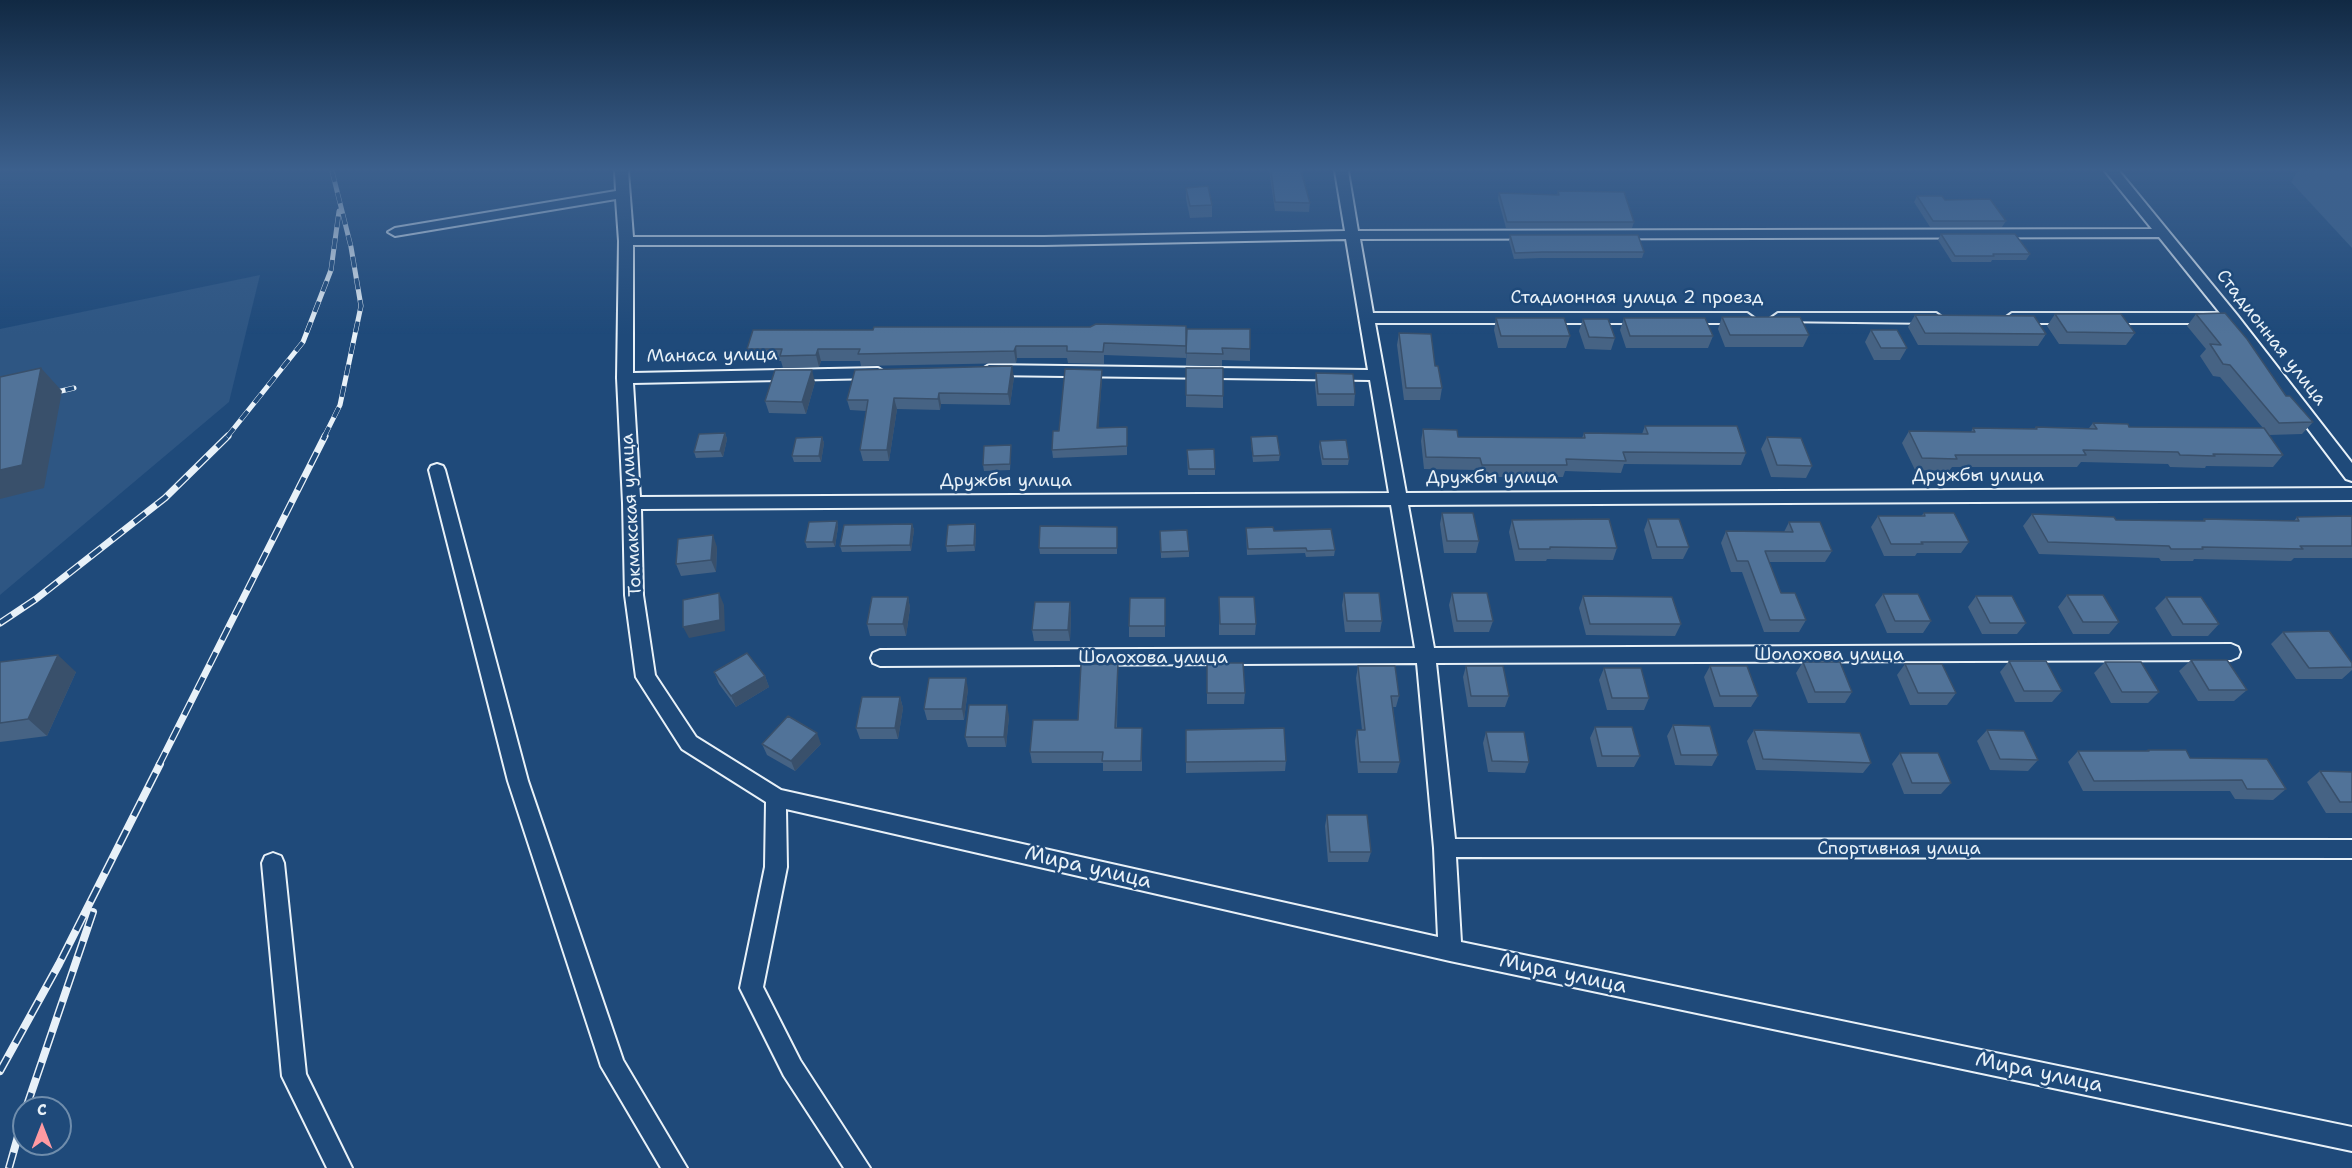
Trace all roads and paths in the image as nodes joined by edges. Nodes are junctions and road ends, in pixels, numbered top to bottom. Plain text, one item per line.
1 (431, 226) edge
2 (625, 226) edge
3 (1350, 226) edge
4 (2156, 226) edge
5 (395, 232) dead end
6 (2162, 233) junction
7 (1351, 235) junction
8 (626, 241) junction
9 (1366, 318) junction
10 (1947, 318) edge
11 (1995, 318) edge
12 (2232, 318) junction
13 (976, 370) edge
14 (894, 372) edge
15 (1376, 375) junction
16 (625, 378) junction
17 (437, 470) dead end
18 (2352, 474) edge
19 (2352, 494) edge
20 (1400, 498) junction
21 (632, 503) junction
22 (2231, 652) dead end
23 (1426, 657) junction
24 (880, 658) dead end
25 (776, 798) junction
26 (1445, 848) junction
27 (2352, 849) edge
28 (273, 863) dead end
29 (1450, 950) junction
30 (2352, 1139) edge
31 (340, 1168) edge
32 (675, 1168) edge
33 (858, 1168) edge

1 - 5 street
2 - 8 street, Токмакская улица
3 - 7 street
4 - 6 street, Стадионная улица
6 - 7 street
6 - 12 street, Стадионная улица
7 - 8 street
7 - 9 street
8 - 16 street, Токмакская улица
9 - 10 street, Стадионная улица 2 проезд
9 - 15 street
11 - 12 street
12 - 18 street, Стадионная улица
13 - 15 street
14 - 16 street, Манаса улица
15 - 20 street
16 - 21 street, Токмакская улица
17 - 32 street
19 - 20 street, Дружбы улица
20 - 21 street, Дружбы улица
20 - 23 street
21 - 25 street, Токмакская улица
22 - 23 street, Шолохова улица
23 - 24 street, Шолохова улица
23 - 26 street
25 - 29 street, Мира улица
25 - 33 street
26 - 27 street, Спортивная улица
26 - 29 street
28 - 31 street
29 - 30 street, Мира улица

